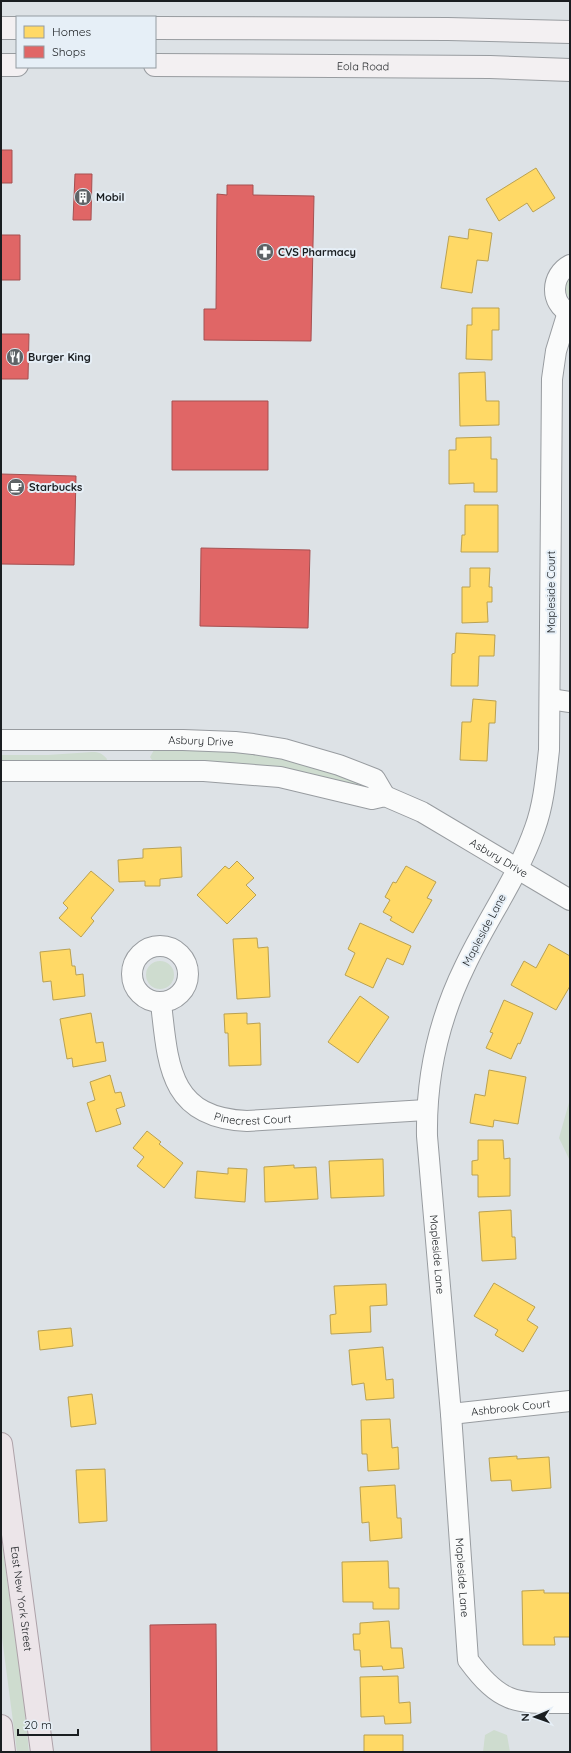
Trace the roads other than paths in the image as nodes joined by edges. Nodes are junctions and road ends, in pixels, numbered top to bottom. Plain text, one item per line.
1 (1, 28) edge
2 (16, 28) edge
3 (156, 28) edge
4 (570, 32) edge
5 (1, 65) edge
6 (16, 65) edge
7 (156, 65) edge
8 (570, 70) edge
9 (570, 265) edge
10 (569, 312) edge
11 (550, 699) junction
12 (570, 702) edge
13 (1, 740) edge
14 (1, 770) edge
15 (385, 796) junction
16 (518, 868) junction
17 (570, 900) edge
18 (161, 1003) dead end
19 (426, 1110) junction
20 (570, 1401) edge
21 (451, 1414) junction
22 (1, 1444) edge
23 (570, 1703) edge
24 (1, 1726) edge
25 (4, 1752) edge
26 (42, 1752) edge

1 - 2 main road
3 - 4 main road
5 - 6 main road
7 - 8 main road, Eola Road
9 - 10 street, Mapleside Court
10 - 11 street, Mapleside Court
11 - 12 street
11 - 16 street, Mapleside Court
13 - 15 street, Asbury Drive
14 - 15 street, Asbury Drive
15 - 16 street, Asbury Drive
16 - 17 street, Asbury Drive
16 - 19 street, Mapleside Lane
18 - 19 street, Pinecrest Court
19 - 21 street, Mapleside Lane
20 - 21 street, Ashbrook Court
21 - 23 street, Mapleside Lane
22 - 26 main road, East New York Street
24 - 25 main road

